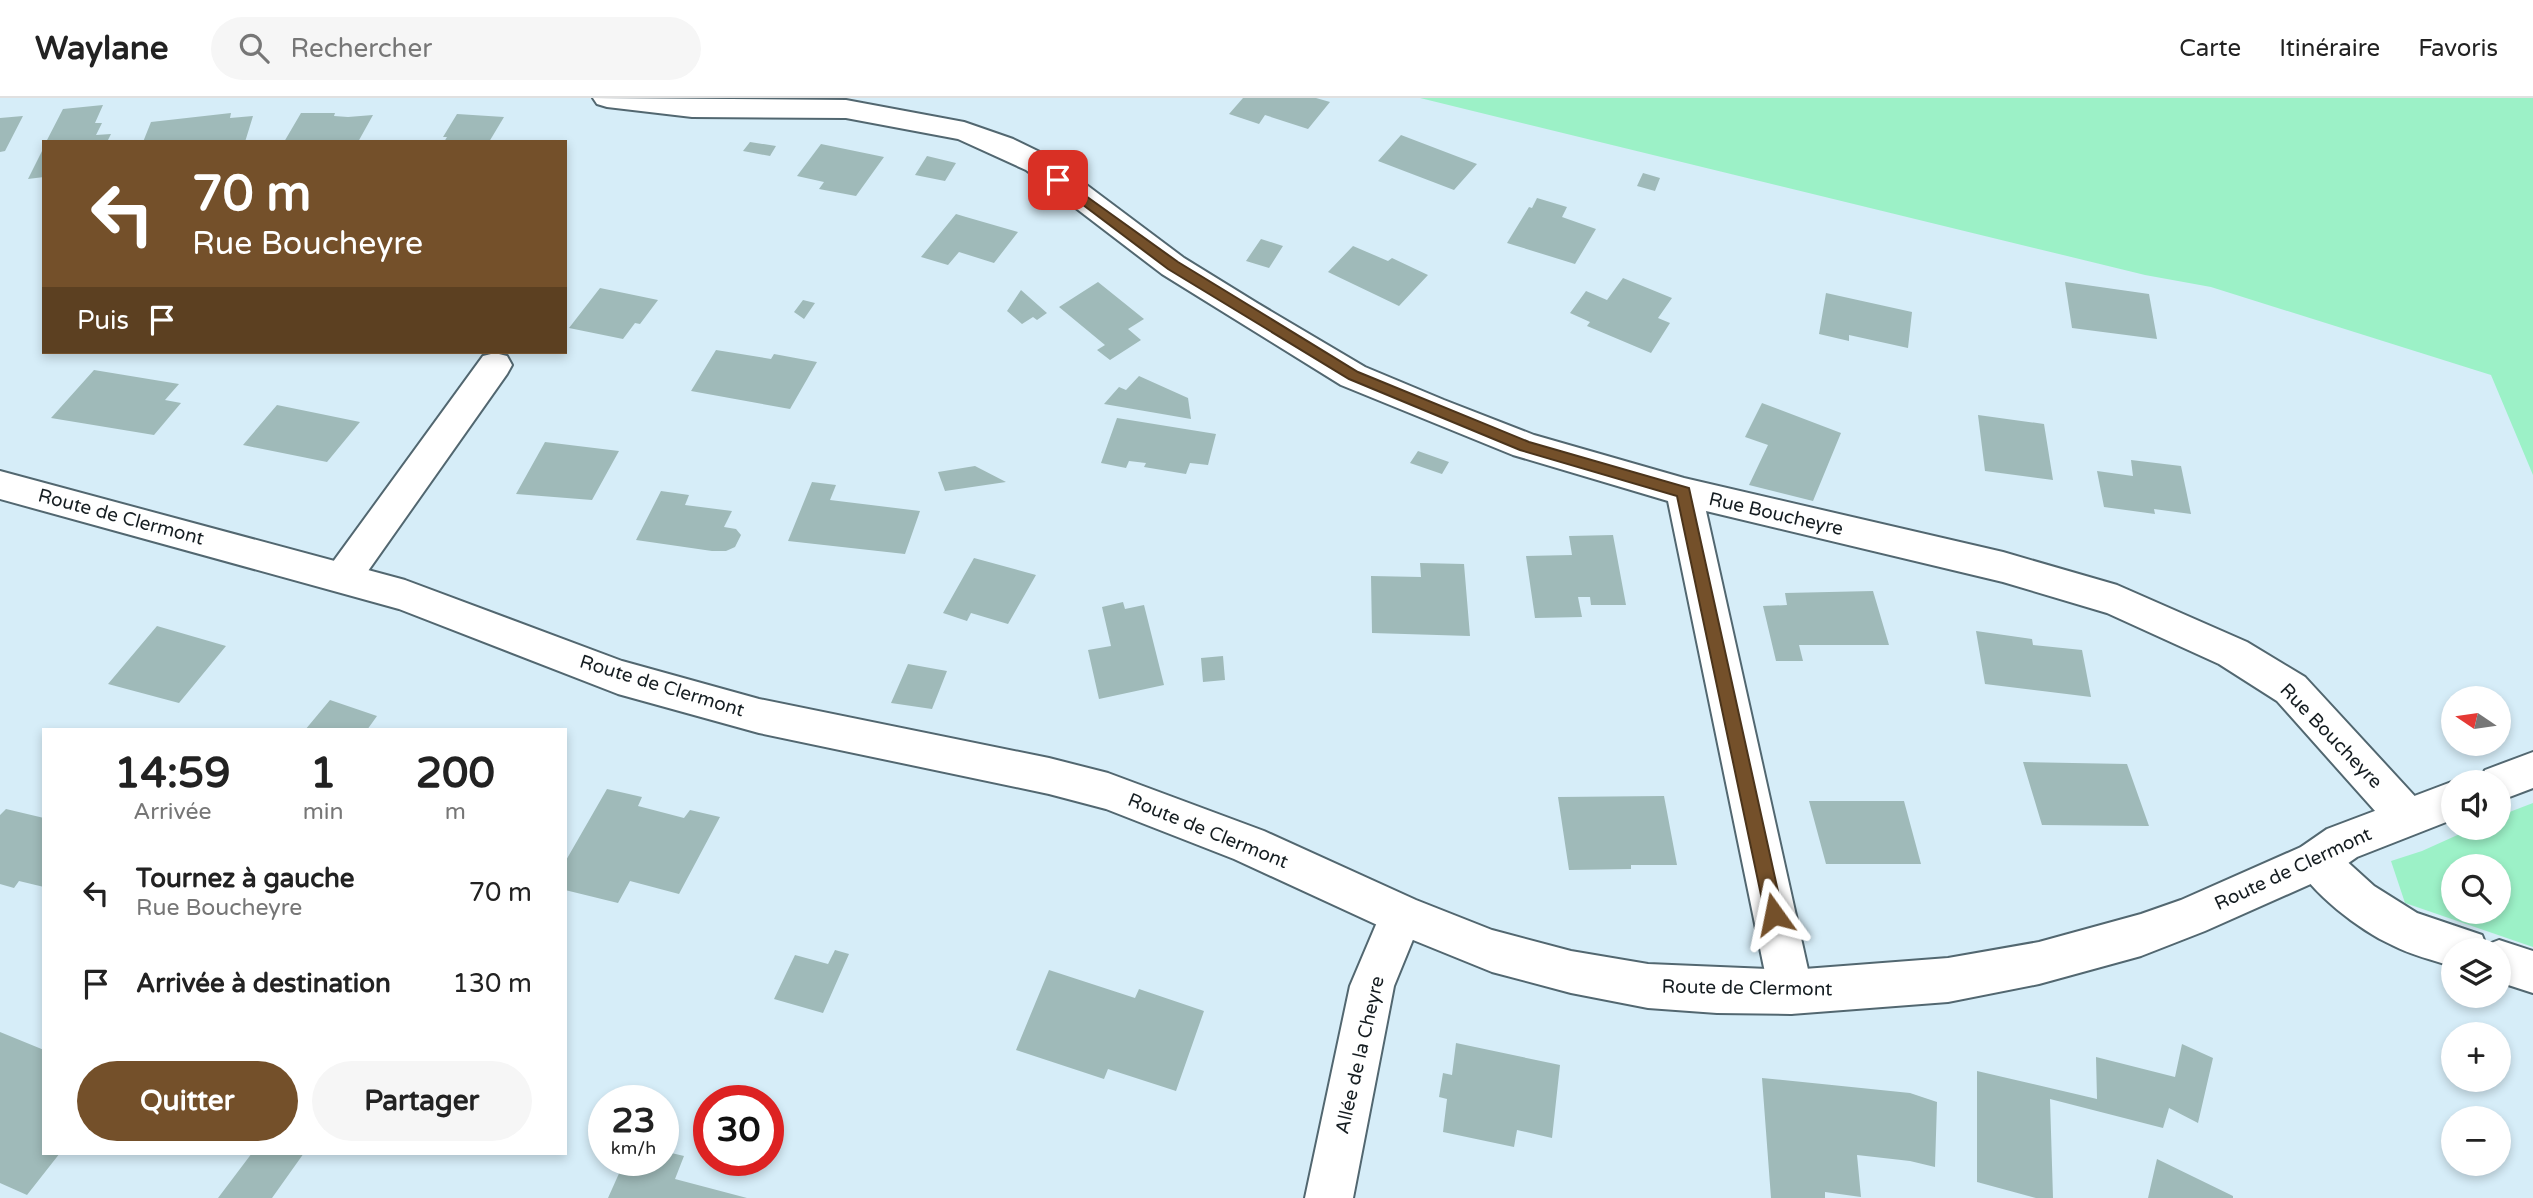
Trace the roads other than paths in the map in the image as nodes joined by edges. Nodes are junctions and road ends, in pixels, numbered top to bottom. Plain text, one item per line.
1 (607, 98) edge
2 (495, 365) dead end
3 (0, 485) edge
4 (1684, 492) junction
5 (343, 577) junction
6 (2533, 770) edge
7 (2511, 778) edge
8 (2441, 805) edge
9 (2407, 817) junction
10 (2316, 862) junction
11 (1401, 915) junction
12 (2441, 942) edge
13 (2511, 965) edge
14 (2533, 972) edge
15 (1791, 992) junction
16 (1329, 1198) edge

1 - 4 street, Rue Boucheyre
2 - 5 street
3 - 5 street, Route de Clermont
4 - 9 street, Rue Boucheyre
4 - 15 street
5 - 11 street, Route de Clermont
6 - 7 street
8 - 9 street, Route de Clermont
9 - 10 street, Route de Clermont
10 - 12 street
10 - 15 street, Route de Clermont
11 - 15 street, Route de Clermont
11 - 16 street, Allée de la Cheyre
13 - 14 street

